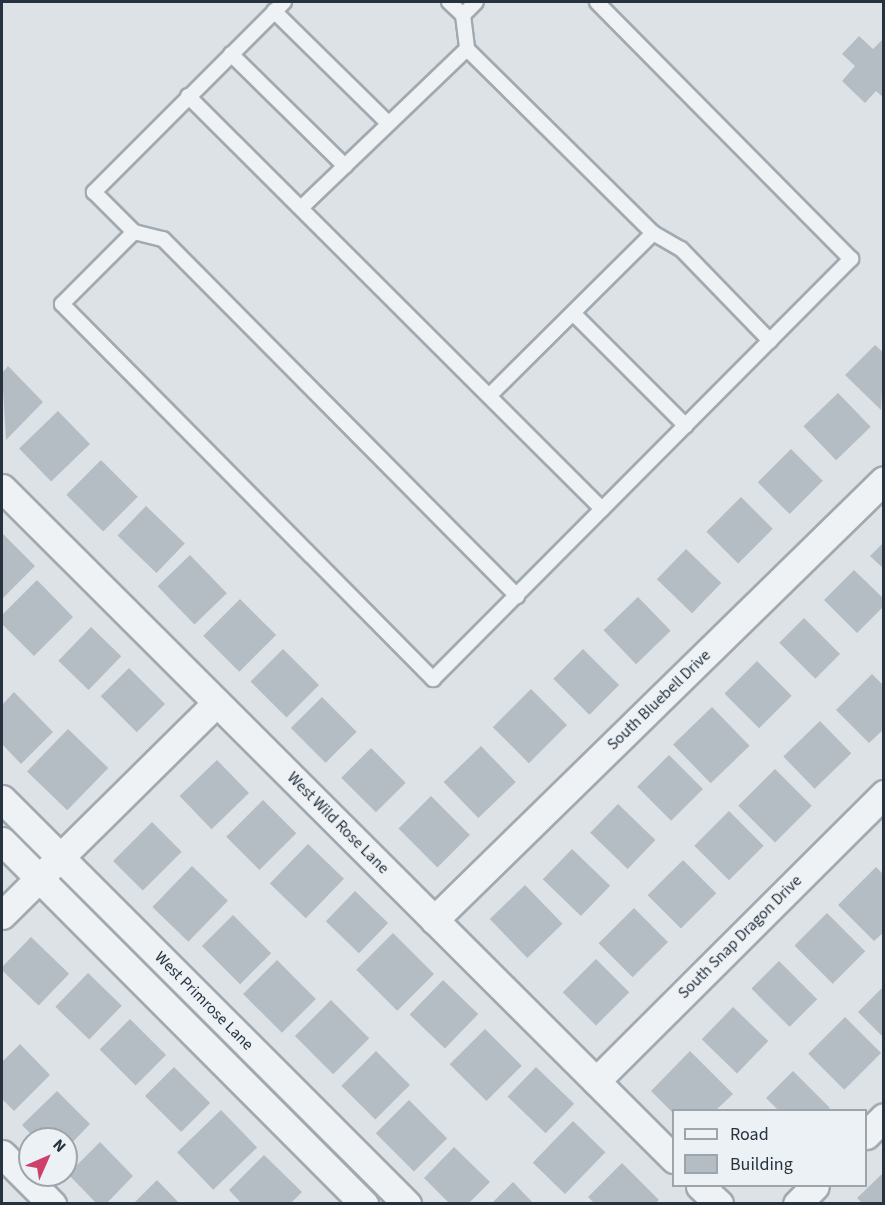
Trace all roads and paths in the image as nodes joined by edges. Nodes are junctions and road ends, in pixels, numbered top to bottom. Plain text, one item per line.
1 (449, 2) edge
2 (476, 2) edge
3 (597, 2) edge
4 (279, 6) edge
5 (463, 15) junction
6 (467, 49) junction
7 (231, 54) junction
8 (188, 96) junction
9 (387, 122) junction
10 (345, 166) junction
11 (301, 208) junction
12 (134, 232) junction
13 (652, 233) junction
14 (574, 314) junction
15 (770, 341) junction
16 (490, 395) junction
17 (686, 426) junction
18 (884, 480) edge
19 (2, 489) edge
20 (602, 509) junction
21 (517, 596) junction
22 (216, 703) junction
23 (884, 794) edge
24 (2, 799) edge
25 (2, 841) edge
26 (60, 858) junction
27 (39, 879) junction
28 (2, 915) edge
29 (434, 920) junction
30 (251, 1048) junction
31 (230, 1070) junction
32 (596, 1081) junction
33 (884, 1117) edge
34 (867, 1134) edge
35 (2, 1154) edge
36 (672, 1157) edge
37 (702, 1187) edge
38 (813, 1187) edge
39 (52, 1203) edge
40 (364, 1203) edge
41 (407, 1203) edge
42 (718, 1203) edge
43 (797, 1203) edge

1 - 5 lane
2 - 5 lane
3 - 15 lane
4 - 7 lane
4 - 9 lane
5 - 6 lane
6 - 9 lane
6 - 13 lane
7 - 8 lane
7 - 10 lane
8 - 11 lane
8 - 12 lane
9 - 10 lane
10 - 11 lane
11 - 16 lane
12 - 21 lane
12 - 21 lane
13 - 14 lane
13 - 15 lane
14 - 16 lane
14 - 17 lane
15 - 17 lane
16 - 20 lane
17 - 20 lane
18 - 29 street, South Bluebell Drive
19 - 22 street, West Wild Rose Lane
20 - 21 lane
22 - 26 street
22 - 29 street, West Wild Rose Lane
23 - 32 street, South Snap Dragon Drive
24 - 26 street, West Primrose Lane
25 - 27 street, West Primrose Lane
26 - 27 street
26 - 30 street, West Primrose Lane
27 - 28 street
27 - 31 street, West Primrose Lane
29 - 32 street, West Wild Rose Lane
30 - 31 street
30 - 41 street, West Primrose Lane
31 - 40 street, West Primrose Lane
32 - 36 street, West Wild Rose Lane
33 - 34 street
35 - 39 street
37 - 42 street
38 - 43 street

